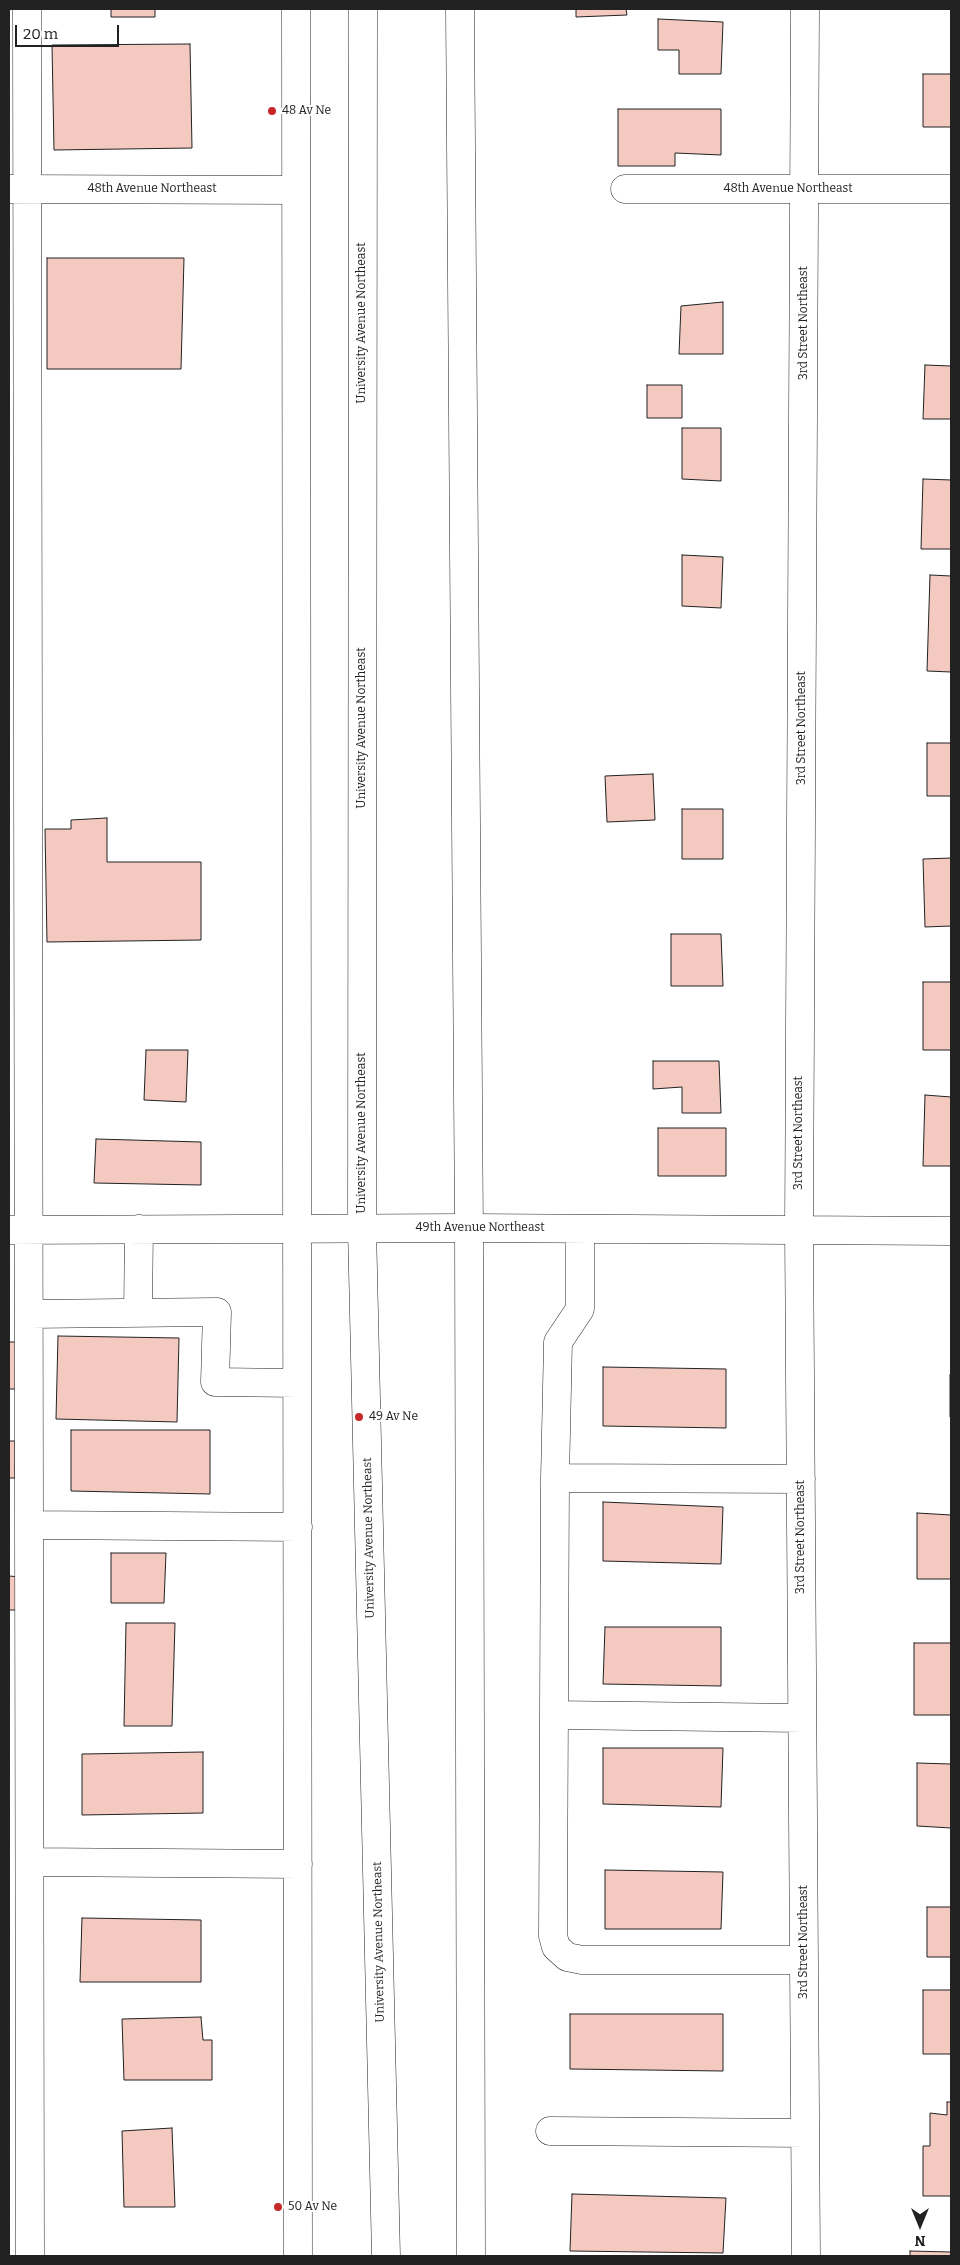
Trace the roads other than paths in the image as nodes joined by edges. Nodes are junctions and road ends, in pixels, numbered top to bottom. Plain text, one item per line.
1 (27, 9) edge
2 (296, 9) edge
3 (363, 9) edge
4 (460, 9) edge
5 (805, 9) edge
6 (19, 189) edge
7 (626, 189) dead end
8 (804, 189) junction
9 (951, 189) edge
10 (296, 190) junction
11 (362, 1228) junction
12 (469, 1228) junction
13 (139, 1229) junction
14 (297, 1229) junction
15 (580, 1229) junction
16 (799, 1229) junction
17 (20, 1230) edge
18 (951, 1231) edge
19 (138, 1312) junction
20 (30, 1314) junction
21 (297, 1383) junction
22 (556, 1478) junction
23 (801, 1479) junction
24 (31, 1526) junction
25 (298, 1527) junction
26 (554, 1715) junction
27 (802, 1718) junction
28 (30, 1862) junction
29 (298, 1864) junction
30 (804, 1960) junction
31 (550, 2131) dead end
32 (805, 2133) junction
33 (30, 2256) edge
34 (298, 2256) edge
35 (386, 2256) edge
36 (471, 2256) edge
37 (806, 2256) edge

1 - 6 street
2 - 10 street
3 - 11 street, University Avenue Northeast
4 - 12 street
5 - 8 street, 3rd Street Northeast
6 - 10 street, 48th Avenue Northeast
6 - 17 street
7 - 8 street, 48th Avenue Northeast
8 - 9 street, 48th Avenue Northeast
8 - 16 street, 3rd Street Northeast
10 - 14 street
11 - 12 street, 49th Avenue Northeast
11 - 14 street, 49th Avenue Northeast
11 - 35 street, University Avenue Northeast
12 - 15 street, 49th Avenue Northeast
12 - 36 street
13 - 14 street, 49th Avenue Northeast
13 - 17 street, 49th Avenue Northeast
13 - 19 street
14 - 21 street
15 - 16 street, 49th Avenue Northeast
15 - 22 street
16 - 18 street, 49th Avenue Northeast
16 - 23 street, 3rd Street Northeast
17 - 20 street
19 - 20 street
19 - 21 street
20 - 24 street
21 - 25 street
22 - 23 street
22 - 26 street
23 - 27 street, 3rd Street Northeast
24 - 25 street
24 - 28 street
25 - 29 street
26 - 27 street
26 - 30 street
27 - 30 street, 3rd Street Northeast
28 - 29 street
28 - 33 street
29 - 34 street
30 - 32 street, 3rd Street Northeast
31 - 32 street
32 - 37 street, 3rd Street Northeast

